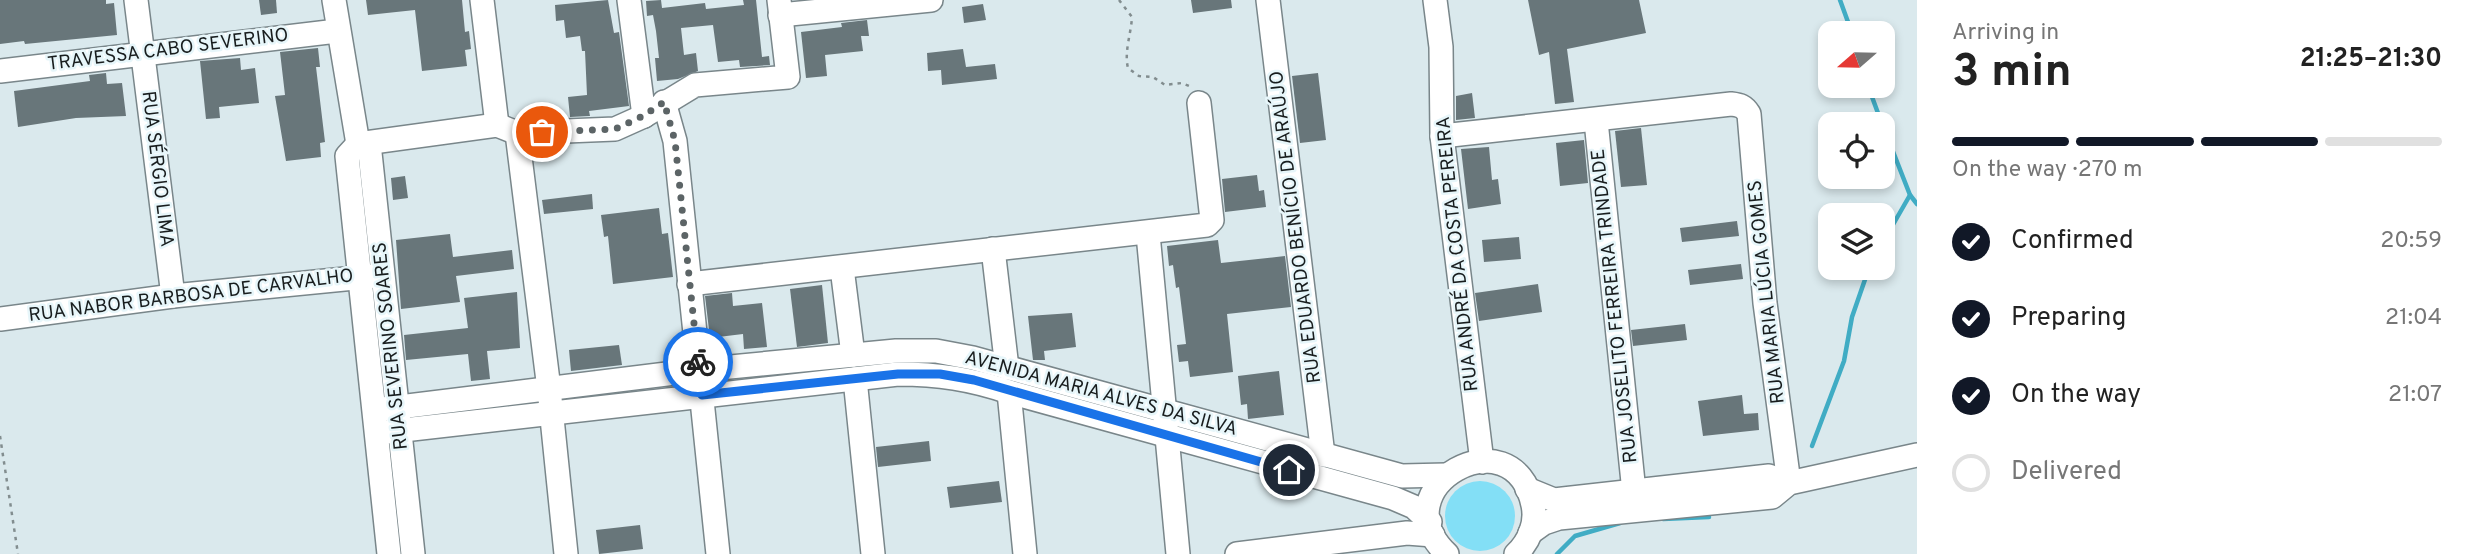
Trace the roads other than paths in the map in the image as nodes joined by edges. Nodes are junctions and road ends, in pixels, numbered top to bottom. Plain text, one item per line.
1 (136, 0) edge
2 (334, 0) edge
3 (482, 0) edge
4 (629, 0) edge
5 (931, 0) edge
6 (1268, 0) edge
7 (1436, 0) edge
8 (779, 8) edge
9 (337, 30) junction
10 (143, 52) junction
11 (0, 71) edge
12 (664, 102) junction
13 (1199, 103) road end
14 (643, 116) junction
15 (1596, 121) junction
16 (507, 129) junction
17 (1442, 136) junction
18 (358, 144) junction
19 (1148, 234) junction
20 (993, 249) junction
21 (842, 268) junction
22 (371, 276) junction
23 (689, 285) junction
24 (173, 296) junction
25 (0, 319) edge
26 (853, 355) junction
27 (1007, 368) junction
28 (699, 370) junction
29 (855, 379) junction
30 (549, 389) junction
31 (1009, 392) junction
32 (702, 395) junction
33 (1166, 412) junction
34 (552, 414) junction
35 (391, 415) junction
36 (1168, 435) junction
37 (1323, 455) junction
38 (1917, 455) edge
39 (1482, 462) junction
40 (1446, 475) junction
41 (1789, 483) junction
42 (1527, 489) junction
43 (1634, 492) junction
44 (1431, 529) junction
45 (1530, 533) junction
46 (1343, 548) edge
47 (389, 554) edge
48 (413, 554) edge
49 (566, 554) edge
50 (718, 554) edge
51 (873, 554) edge
52 (1025, 554) edge
53 (1178, 554) edge
54 (1237, 554) edge
55 (1447, 554) edge
56 (1516, 554) edge

1 - 10 street, RUA SÉRGIO LIMA
2 - 9 street, RUA SEVERINO SOARES
3 - 16 street
4 - 14 street
5 - 8 street
6 - 37 street, RUA EDUARDO BENÍCIO DE ARAÚJO
7 - 17 street, RUA ANDRÉ DA COSTA PEREIRA
8 - 12 street
9 - 10 street, TRAVESSA CABO SEVERINO
9 - 18 street, RUA SEVERINO SOARES
10 - 11 street, TRAVESSA CABO SEVERINO
10 - 24 street, RUA SÉRGIO LIMA
12 - 14 street
12 - 23 street
13 - 19 street
14 - 16 street
15 - 17 street
15 - 41 street, RUA MARIA LÚCIA GOMES
15 - 43 street, RUA JOSELITO FERREIRA TRINDADE
16 - 18 street
16 - 30 street
17 - 39 street, RUA ANDRÉ DA COSTA PEREIRA
18 - 22 street, RUA SEVERINO SOARES
19 - 20 street
19 - 33 street
20 - 21 street
20 - 27 street
21 - 23 street
21 - 26 street
22 - 24 street, RUA NABOR BARBOSA DE CARVALHO
22 - 35 street, RUA SEVERINO SOARES
23 - 28 street
24 - 25 street, RUA NABOR BARBOSA DE CARVALHO
26 - 27 street, AVENIDA MARIA ALVES DA SILVA
26 - 28 street, AVENIDA MARIA ALVES DA SILVA
27 - 33 street, AVENIDA MARIA ALVES DA SILVA
28 - 30 street, AVENIDA MARIA ALVES DA SILVA
28 - 32 street
29 - 31 street, AVENIDA MARIA ALVES DA SILVA
29 - 32 street, AVENIDA MARIA ALVES DA SILVA
29 - 51 street
30 - 34 street
30 - 35 street, AVENIDA MARIA ALVES DA SILVA
31 - 36 street, AVENIDA MARIA ALVES DA SILVA
31 - 52 street
32 - 34 street, AVENIDA MARIA ALVES DA SILVA
32 - 50 street
33 - 36 street
33 - 37 street, AVENIDA MARIA ALVES DA SILVA
34 - 35 street, AVENIDA MARIA ALVES DA SILVA
34 - 49 street
35 - 47 street, RUA SEVERINO SOARES
35 - 48 street, RUA SEVERINO SOARES
36 - 44 street, AVENIDA MARIA ALVES DA SILVA
36 - 53 street
37 - 40 street, AVENIDA MARIA ALVES DA SILVA
38 - 41 street
39 - 40 street, AVENIDA MARIA ALVES DA SILVA
39 - 42 street
40 - 44 street
41 - 43 street
41 - 45 street
42 - 43 street
42 - 45 street
44 - 46 street
44 - 55 street, AVENIDA MARIA ALVES DA SILVA
45 - 56 street
46 - 54 street

